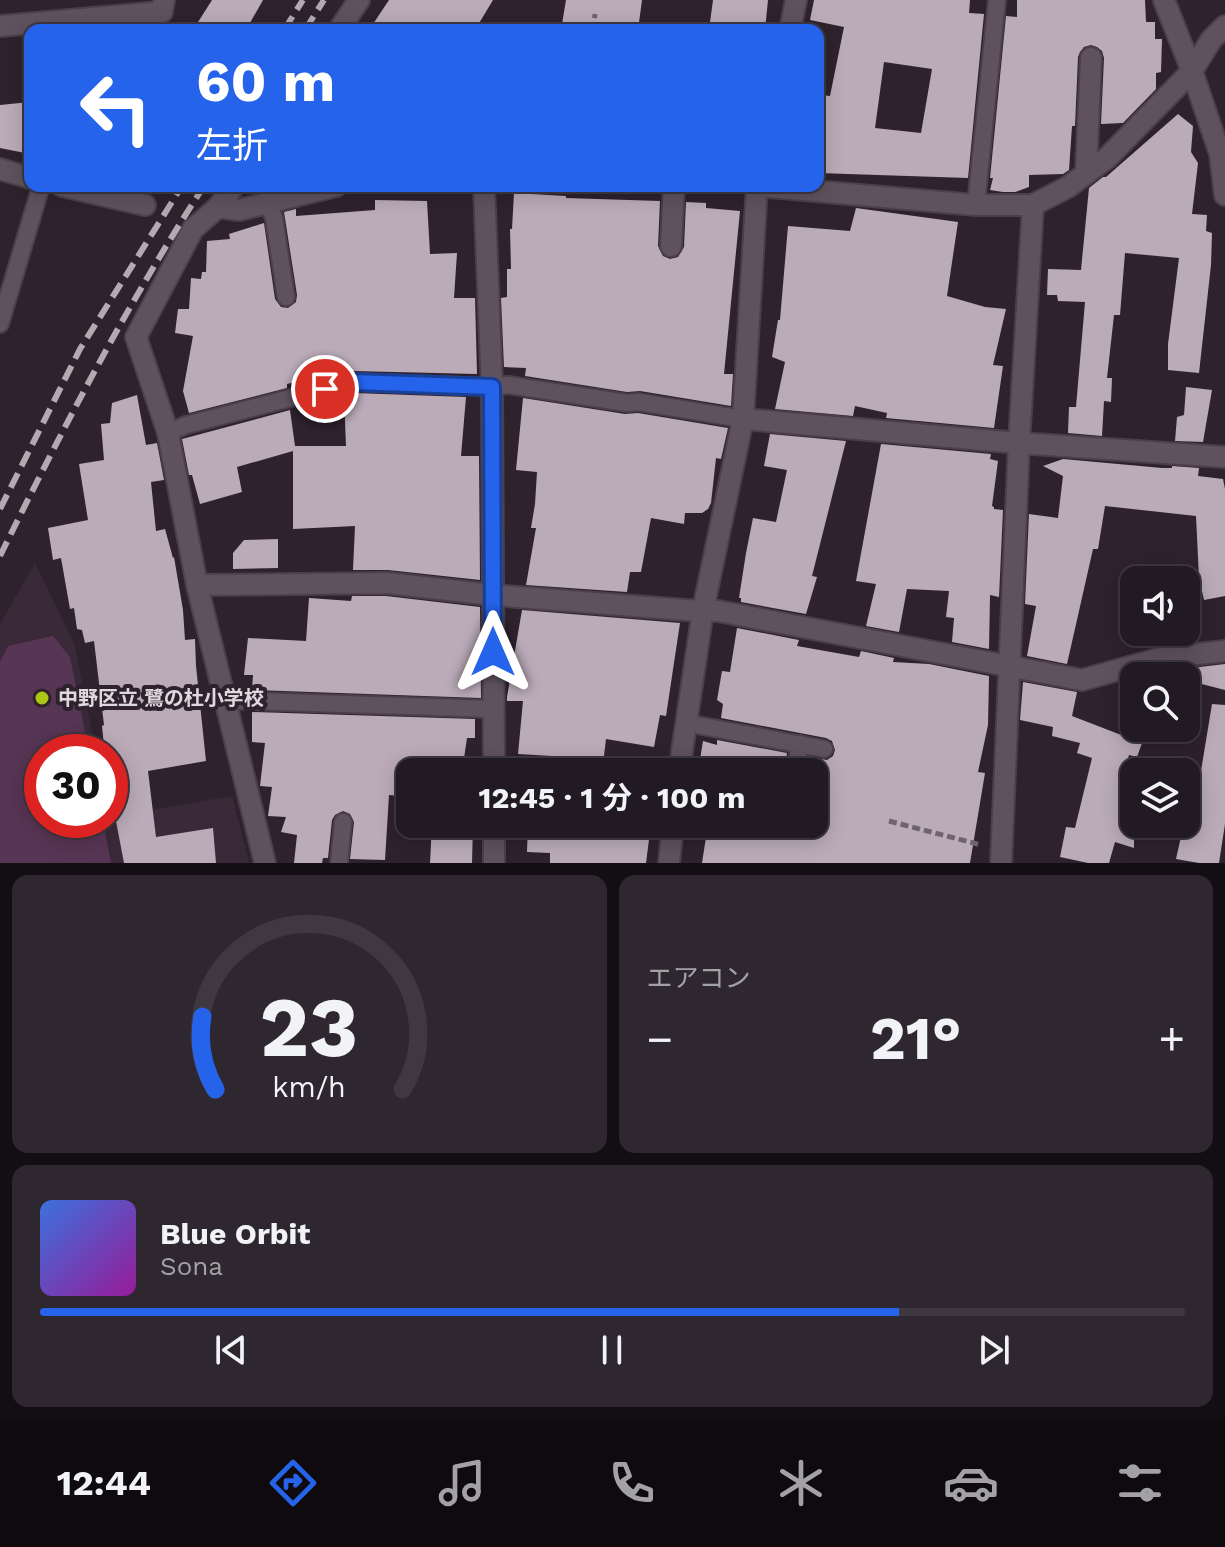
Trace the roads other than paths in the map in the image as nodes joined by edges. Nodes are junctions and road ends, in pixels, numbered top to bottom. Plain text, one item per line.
1 (164, 0) edge
2 (359, 0) edge
3 (796, 0) edge
4 (997, 0) edge
5 (1164, 0) edge
6 (343, 24) edge
7 (791, 24) edge
8 (0, 26) edge
9 (1225, 26) edge
10 (1091, 58) dead end
11 (1192, 71) junction
12 (0, 169) edge
13 (1086, 174) junction
14 (24, 176) edge
15 (39, 192) edge
16 (88, 192) edge
17 (229, 192) edge
18 (312, 192) edge
19 (484, 192) edge
20 (674, 192) edge
21 (756, 192) edge
22 (824, 192) edge
23 (1225, 195) edge
24 (268, 203) junction
25 (145, 205) dead end
26 (976, 205) junction
27 (1033, 205) junction
28 (218, 207) junction
29 (671, 246) dead end
30 (286, 297) dead end
31 (0, 324) edge
32 (492, 387) junction
33 (743, 419) junction
34 (168, 433) junction
35 (1019, 443) junction
36 (1225, 457) edge
37 (197, 585) junction
38 (493, 595) junction
39 (703, 610) junction
40 (1225, 651) edge
41 (1009, 665) junction
42 (226, 700) junction
43 (493, 709) junction
44 (686, 723) junction
45 (800, 744) junction
46 (824, 749) dead end
47 (494, 758) edge
48 (681, 758) edge
49 (798, 758) edge
50 (343, 822) dead end
51 (494, 838) edge
52 (672, 838) edge
53 (1001, 857) edge
54 (265, 863) edge
55 (339, 863) edge
56 (494, 863) edge
57 (669, 863) edge

1 - 8 street
2 - 6 street
3 - 7 street
4 - 26 lane
5 - 11 street
9 - 11 street
10 - 13 street
11 - 13 street
11 - 23 street
12 - 14 street
13 - 27 street
15 - 31 lane
16 - 25 street
17 - 28 street
18 - 24 street
19 - 32 street
20 - 29 street
21 - 33 street
22 - 26 street
24 - 28 street
24 - 30 lane
26 - 27 street
27 - 35 street
28 - 34 street
32 - 33 lane
32 - 34 lane
32 - 38 street
33 - 35 street
33 - 39 street
34 - 37 street
35 - 36 street
35 - 41 street
37 - 38 street
37 - 42 street
38 - 39 street
38 - 43 street
39 - 41 street
39 - 44 street
40 - 41 street
41 - 53 street
42 - 43 lane
42 - 54 street
43 - 47 street
44 - 45 lane
44 - 48 street
45 - 46 lane
45 - 49 lane
50 - 55 lane
51 - 56 street
52 - 57 street

